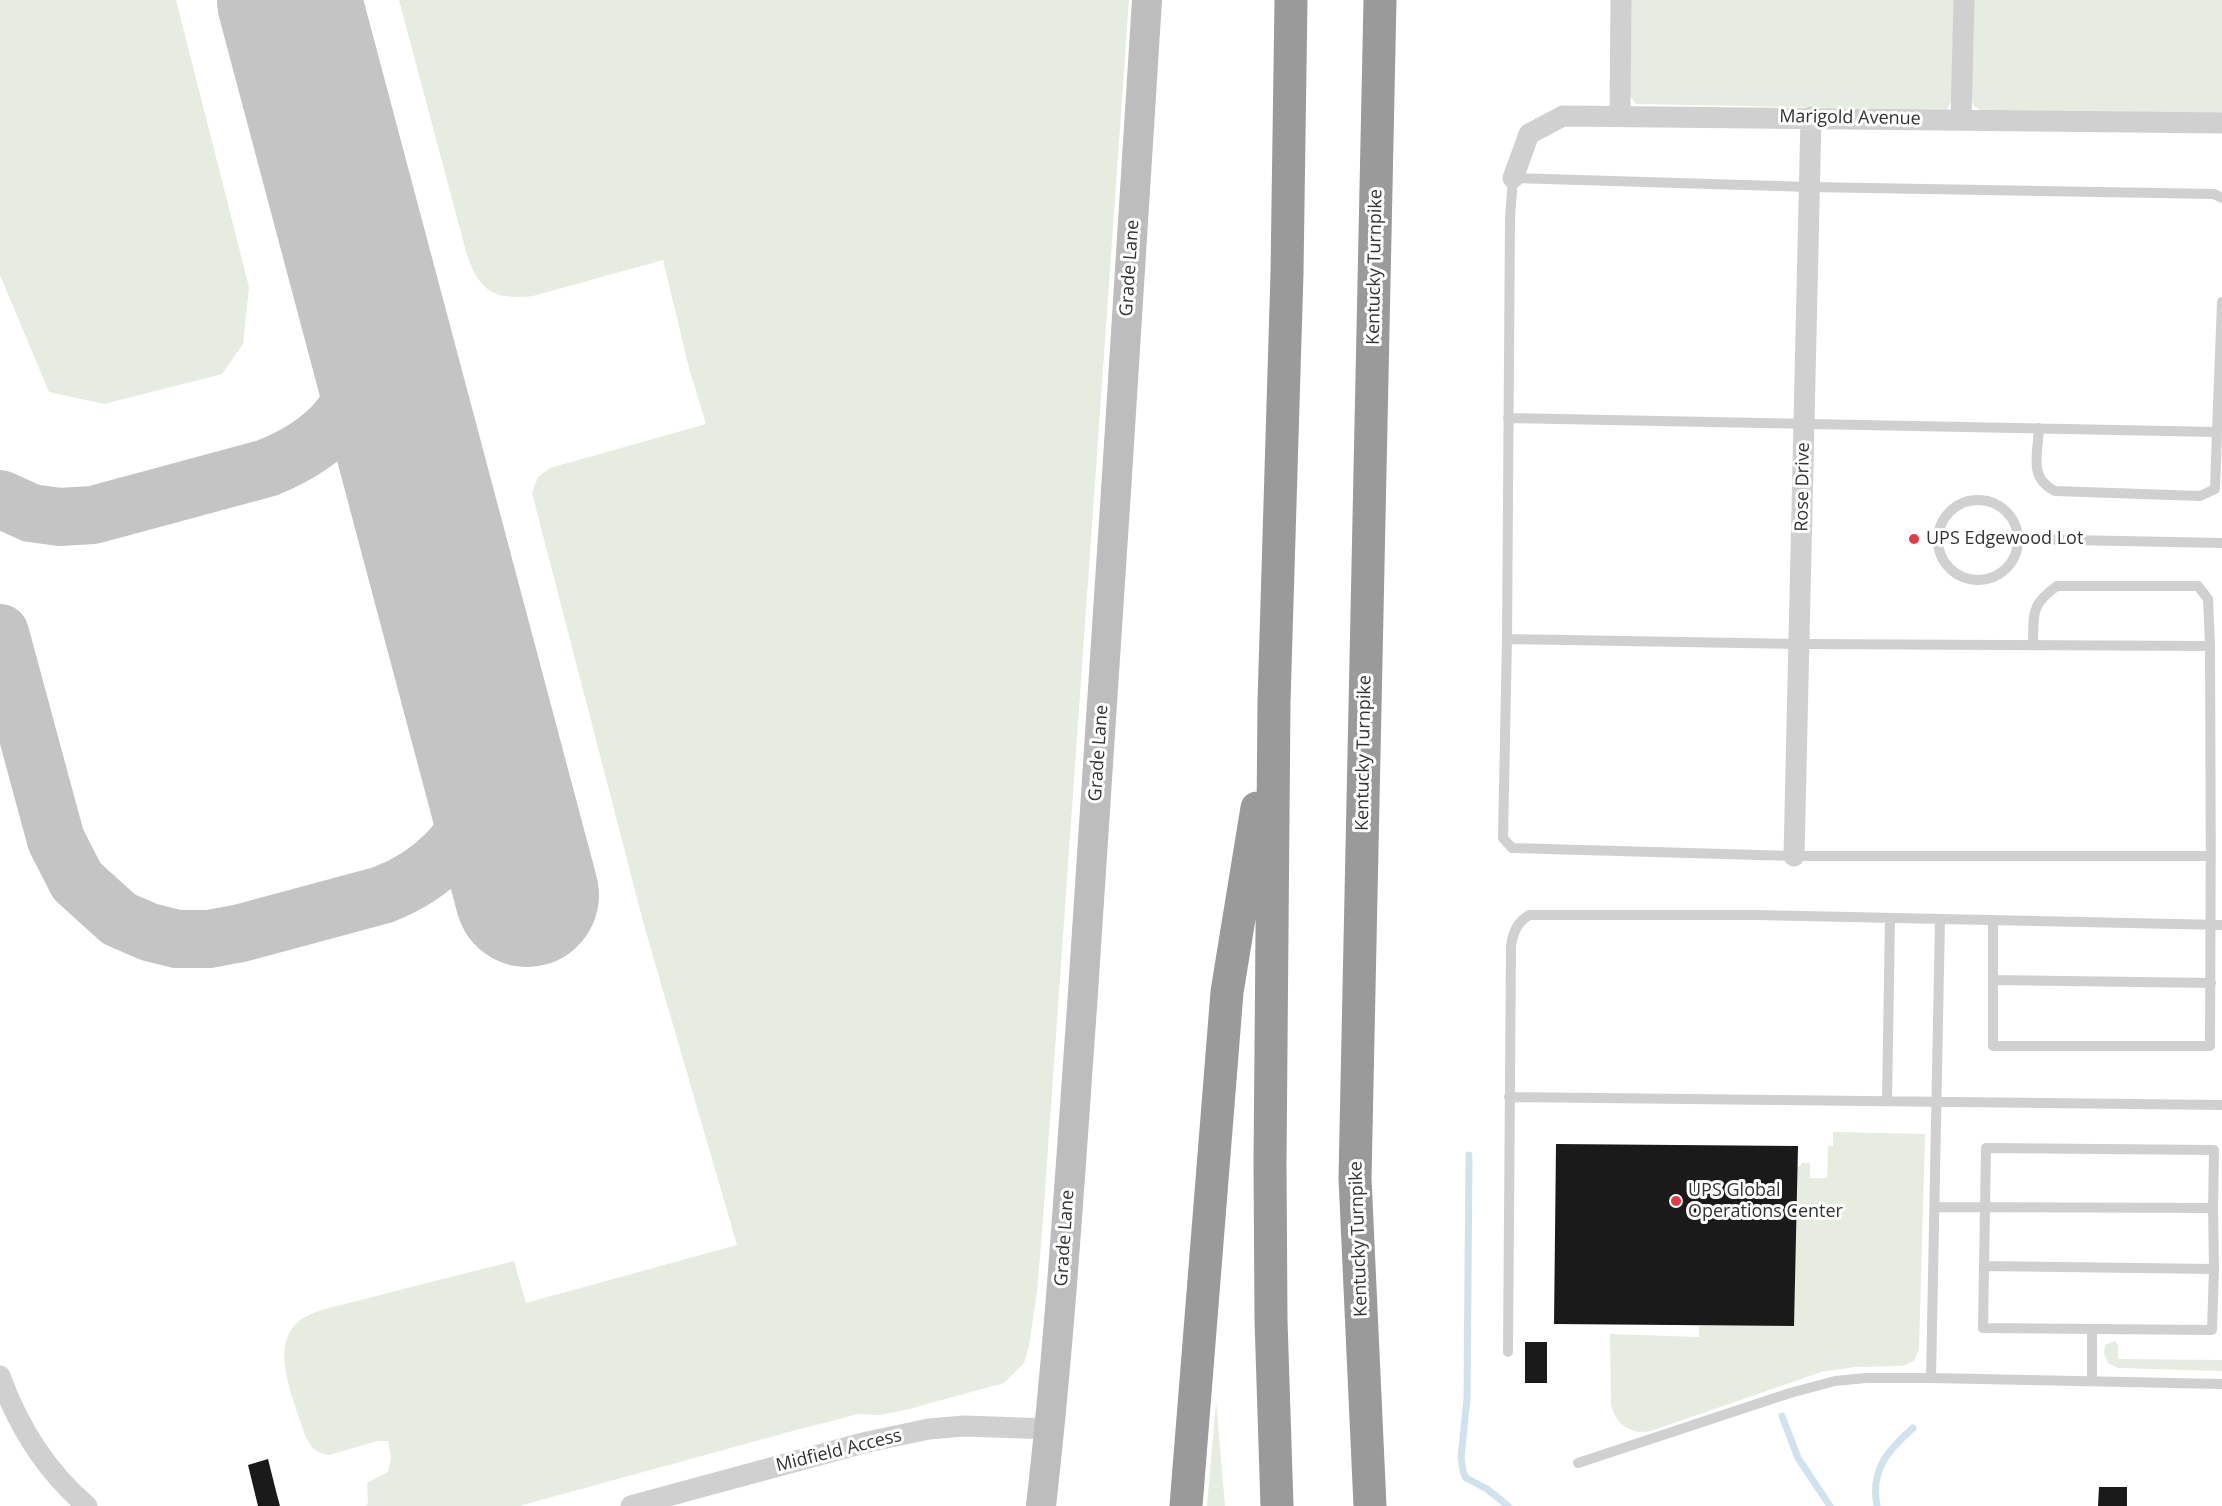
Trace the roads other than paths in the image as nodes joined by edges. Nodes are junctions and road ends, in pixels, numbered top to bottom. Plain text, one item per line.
1 (1147, 0) edge
2 (1291, 0) edge
3 (1380, 0) edge
4 (1621, 0) edge
5 (1964, 0) edge
6 (1620, 115) junction
7 (1811, 117) junction
8 (1961, 119) junction
9 (2222, 123) edge
10 (1513, 178) junction
11 (1810, 187) junction
12 (2222, 198) edge
13 (2222, 302) edge
14 (1508, 418) junction
15 (1804, 423) junction
16 (2039, 428) junction
17 (2217, 432) junction
18 (2019, 539) junction
19 (2222, 543) edge
20 (1507, 639) junction
21 (1799, 644) junction
22 (2033, 644) junction
23 (2210, 646) junction
24 (1274, 702) junction
25 (1794, 856) junction
26 (2211, 856) junction
27 (1890, 918) junction
28 (1940, 919) junction
29 (1993, 920) junction
30 (2216, 925) edge
31 (1993, 980) junction
32 (2211, 983) junction
33 (1509, 1097) junction
34 (1887, 1101) junction
35 (1937, 1102) junction
36 (2222, 1104) edge
37 (1936, 1207) junction
38 (1985, 1207) junction
39 (2213, 1208) junction
40 (1984, 1266) junction
41 (2214, 1269) junction
42 (2092, 1329) junction
43 (1508, 1352) dead end
44 (0, 1376) edge
45 (1931, 1378) junction
46 (2092, 1381) junction
47 (2222, 1384) edge
48 (1051, 1429) junction
49 (1578, 1463) dead end
50 (87, 1506) edge
51 (632, 1506) edge
52 (1041, 1506) edge
53 (1186, 1506) edge
54 (1277, 1506) edge
55 (1370, 1506) edge

1 - 48 main road, Grade Lane
2 - 24 highway
3 - 55 highway, Kentucky Turnpike
4 - 6 street
5 - 8 street
6 - 7 street, Marigold Avenue
6 - 10 street, Marigold Avenue
7 - 8 street, Marigold Avenue
7 - 11 street, Rose Drive
8 - 9 street, Marigold Avenue
10 - 11 lane
10 - 14 lane
11 - 12 lane
11 - 15 street, Rose Drive
13 - 17 lane
14 - 15 lane
14 - 20 lane
15 - 16 lane
15 - 21 street, Rose Drive
16 - 17 lane
16 - 17 lane
18 - 18 lane
18 - 19 lane
20 - 21 lane
20 - 25 lane
21 - 22 lane
21 - 25 street, Rose Drive
22 - 23 lane
22 - 23 lane
23 - 26 lane
24 - 53 highway
24 - 54 highway
25 - 26 lane
26 - 30 lane
27 - 28 lane
27 - 33 lane
27 - 34 lane
28 - 29 lane
28 - 35 lane
29 - 30 lane
29 - 31 lane
30 - 32 lane
31 - 32 lane
31 - 32 lane
33 - 34 lane
33 - 43 lane
34 - 35 lane
35 - 36 lane
35 - 37 lane
37 - 38 lane
37 - 45 lane
38 - 39 lane
38 - 39 lane
38 - 40 lane
39 - 41 lane
40 - 41 lane
40 - 42 lane
41 - 42 lane
42 - 46 lane
44 - 50 street
45 - 46 lane
45 - 49 lane
46 - 47 lane
48 - 51 street, Midfield Access
48 - 52 main road, Grade Lane

